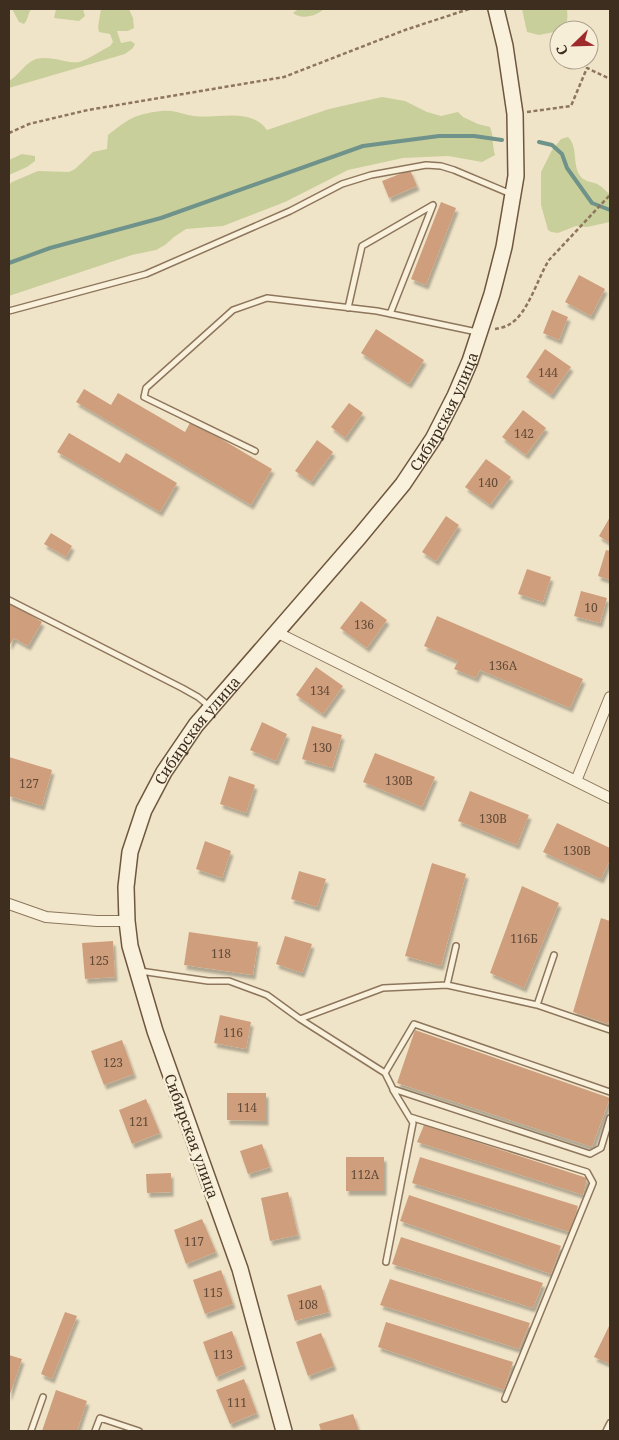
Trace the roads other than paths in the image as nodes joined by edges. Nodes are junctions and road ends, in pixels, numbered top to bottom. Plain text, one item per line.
1 (496, 9) edge
2 (513, 195) junction
3 (348, 308) junction
4 (9, 310) edge
5 (390, 314) junction
6 (480, 333) junction
7 (255, 451) dead end
8 (9, 600) edge
9 (276, 632) junction
10 (610, 697) edge
11 (210, 708) junction
12 (576, 782) junction
13 (610, 798) edge
14 (9, 904) edge
15 (127, 921) junction
16 (456, 946) dead end
17 (554, 955) dead end
18 (137, 970) junction
19 (447, 985) junction
20 (537, 1005) junction
21 (300, 1019) junction
22 (610, 1030) edge
23 (385, 1073) junction
24 (393, 1089) junction
25 (610, 1092) edge
26 (410, 1118) junction
27 (610, 1118) edge
28 (386, 1262) dead end
29 (43, 1398) dead end
30 (505, 1399) dead end
31 (610, 1423) edge
32 (31, 1431) edge
33 (95, 1431) edge
34 (139, 1431) edge
35 (284, 1431) edge
36 (606, 1431) edge

1 - 2 street, Сибирская улица
2 - 4 lane
2 - 6 street, Сибирская улица
3 - 5 lane
3 - 5 lane
3 - 7 lane
5 - 6 lane
6 - 9 street, Сибирская улица
8 - 11 lane
9 - 11 street, Сибирская улица
9 - 12 street
10 - 12 street
11 - 15 street, Сибирская улица
12 - 13 street
14 - 15 street
15 - 18 street, Сибирская улица
16 - 19 lane
17 - 20 lane
18 - 21 lane
18 - 35 street, Сибирская улица
19 - 20 lane
19 - 21 lane
20 - 22 lane
21 - 23 lane
23 - 24 lane
23 - 25 lane
24 - 26 lane
24 - 27 lane
26 - 28 lane
26 - 30 lane
29 - 32 lane
31 - 36 lane
33 - 34 lane

